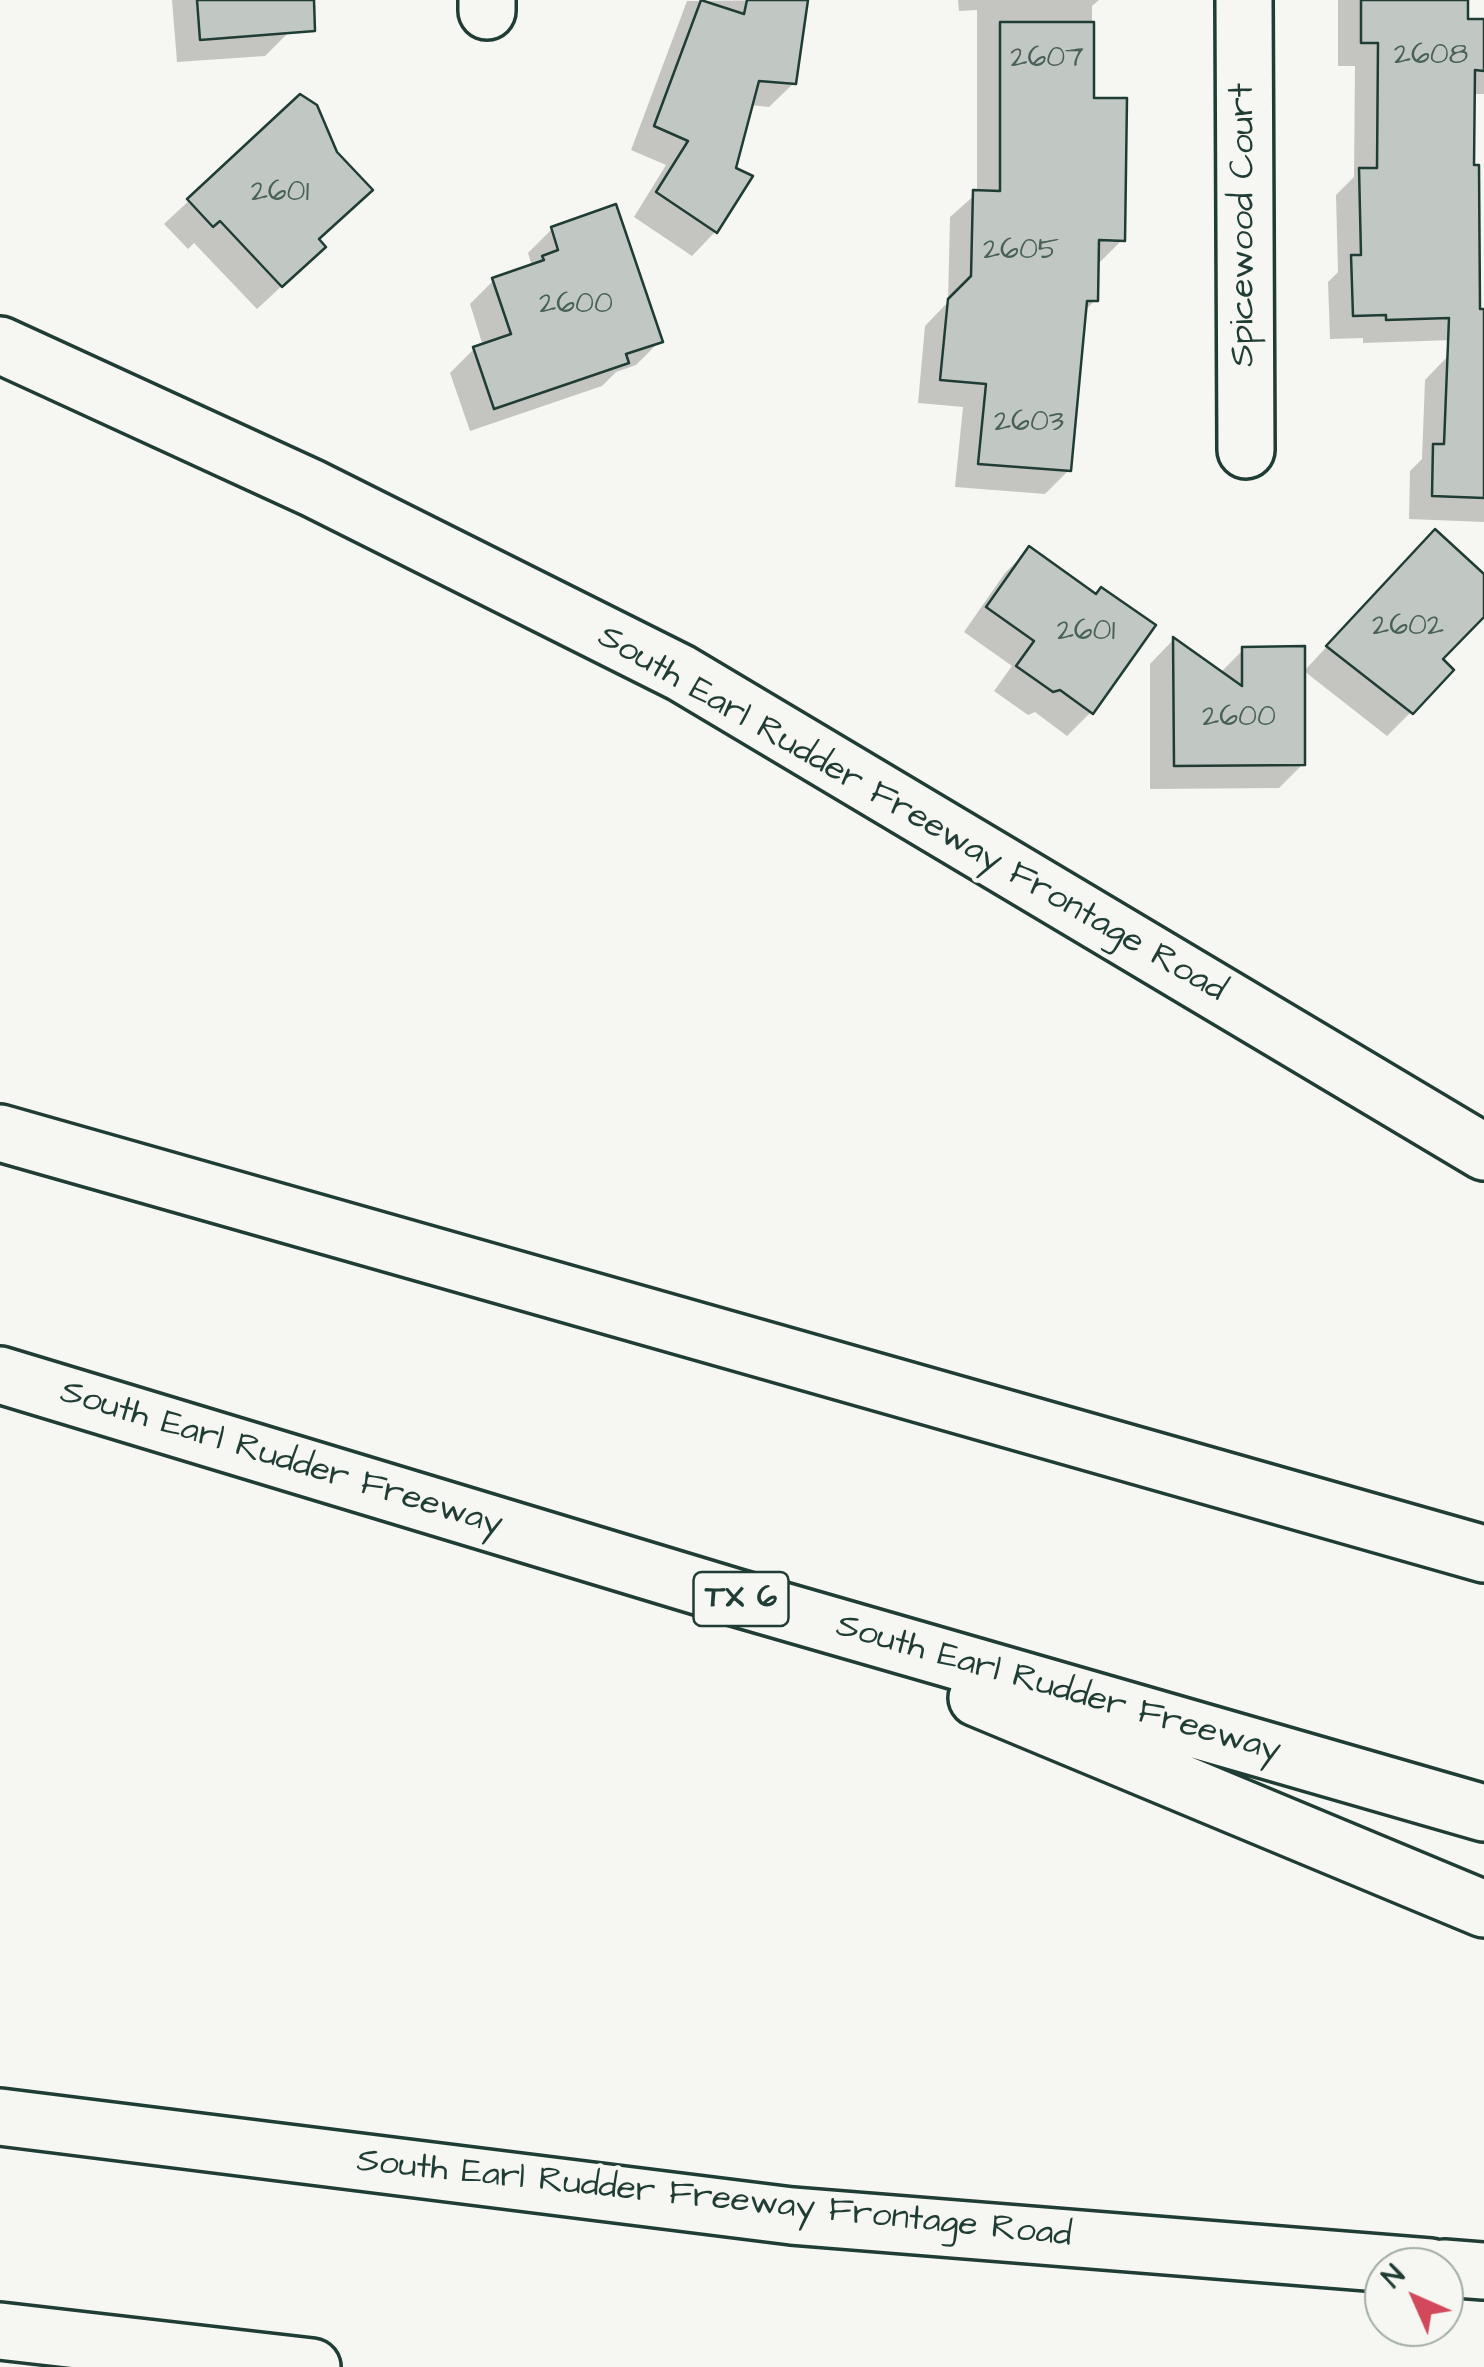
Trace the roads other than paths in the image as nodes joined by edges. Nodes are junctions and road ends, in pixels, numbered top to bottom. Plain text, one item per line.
1 (1244, 0) edge
2 (0, 345) edge
3 (1246, 450) dead end
4 (0, 1133) edge
5 (1484, 1152) edge
6 (0, 1375) edge
7 (1484, 1554) edge
8 (734, 1597) junction
9 (1484, 1813) edge
10 (1484, 1908) edge
11 (0, 2117) edge
12 (1364, 2262) edge
13 (0, 2331) edge
14 (254, 2364) edge
15 (312, 2367) edge

1 - 3 main road, Spicewood Court
2 - 5 main road, South Earl Rudder Freeway Frontage Road
4 - 7 main road
6 - 8 main road, South Earl Rudder Freeway / TX 6
8 - 9 main road, South Earl Rudder Freeway / TX 6
8 - 10 main road
11 - 12 main road, South Earl Rudder Freeway Frontage Road
13 - 14 main road
14 - 15 main road

